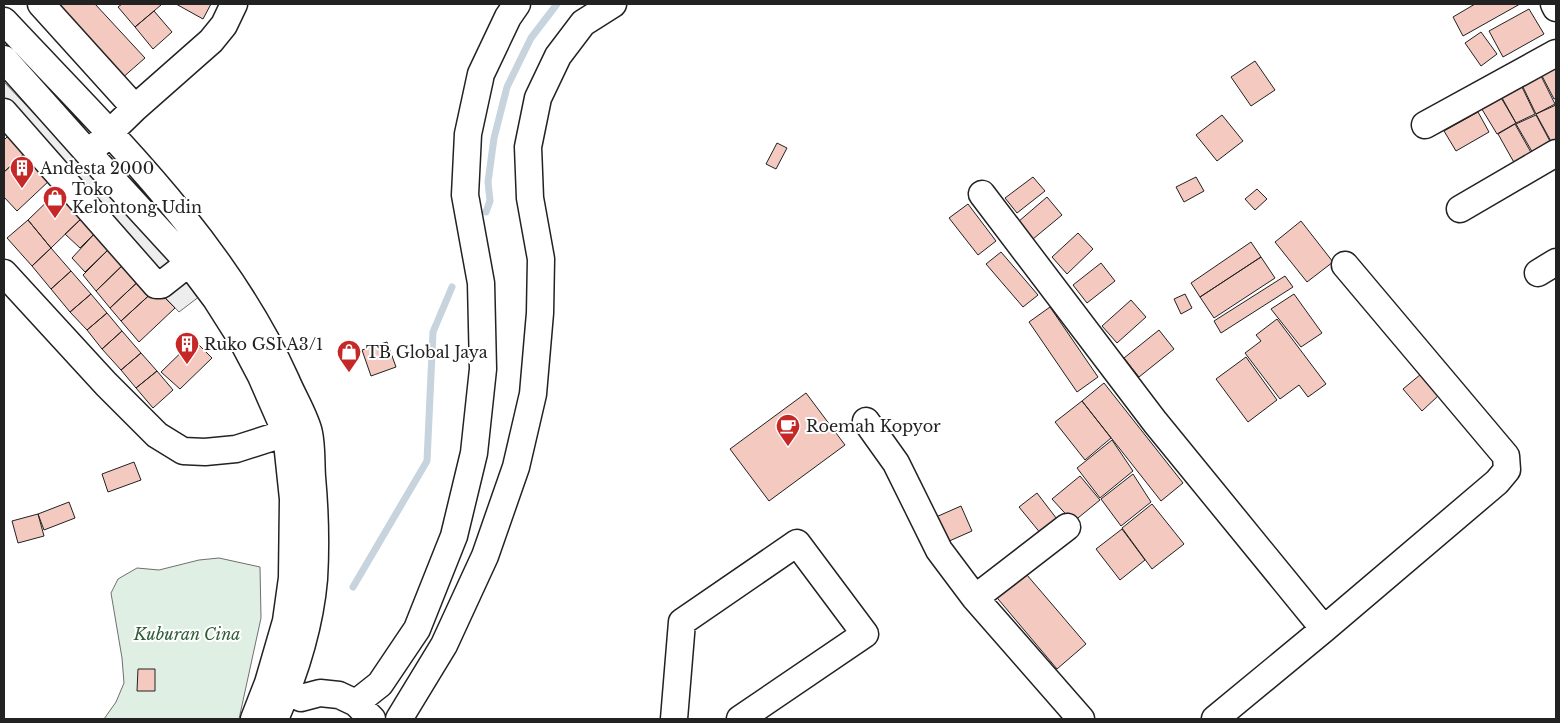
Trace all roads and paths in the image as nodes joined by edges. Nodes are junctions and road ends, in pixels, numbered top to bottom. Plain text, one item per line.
1 (41, 4) edge
2 (234, 4) edge
3 (517, 4) edge
4 (613, 4) edge
5 (1554, 4) edge
6 (1556, 8) edge
7 (4, 21) edge
8 (1556, 53) edge
9 (4, 59) edge
10 (135, 108) junction
11 (4, 112) edge
12 (1425, 126) dead end
13 (110, 134) junction
14 (1556, 152) edge
15 (88, 153) junction
16 (59, 174) junction
17 (982, 194) dead end
18 (1460, 209) dead end
19 (189, 263) junction
20 (1345, 265) dead end
21 (4, 273) edge
22 (866, 421) dead end
23 (297, 432) junction
24 (1067, 527) dead end
25 (975, 598) junction
26 (1324, 629) junction
27 (286, 690) junction
28 (364, 711) edge
29 (254, 719) edge
30 (275, 719) edge
31 (399, 719) edge
32 (674, 719) edge
33 (740, 719) edge
34 (1081, 719) edge
35 (1215, 719) edge

1 - 10 street
2 - 10 street
3 - 28 street
4 - 31 street
5 - 6 street
7 - 13 street
8 - 12 street
9 - 15 street
10 - 13 street
11 - 16 street
13 - 15 street
13 - 23 street
14 - 18 street
15 - 16 street
15 - 19 street
16 - 19 street
17 - 26 street
19 - 23 street
20 - 26 street
21 - 23 street
22 - 25 street
23 - 27 street
24 - 25 street
25 - 34 street
26 - 35 street
27 - 28 street
27 - 29 street
27 - 30 street
32 - 33 street

